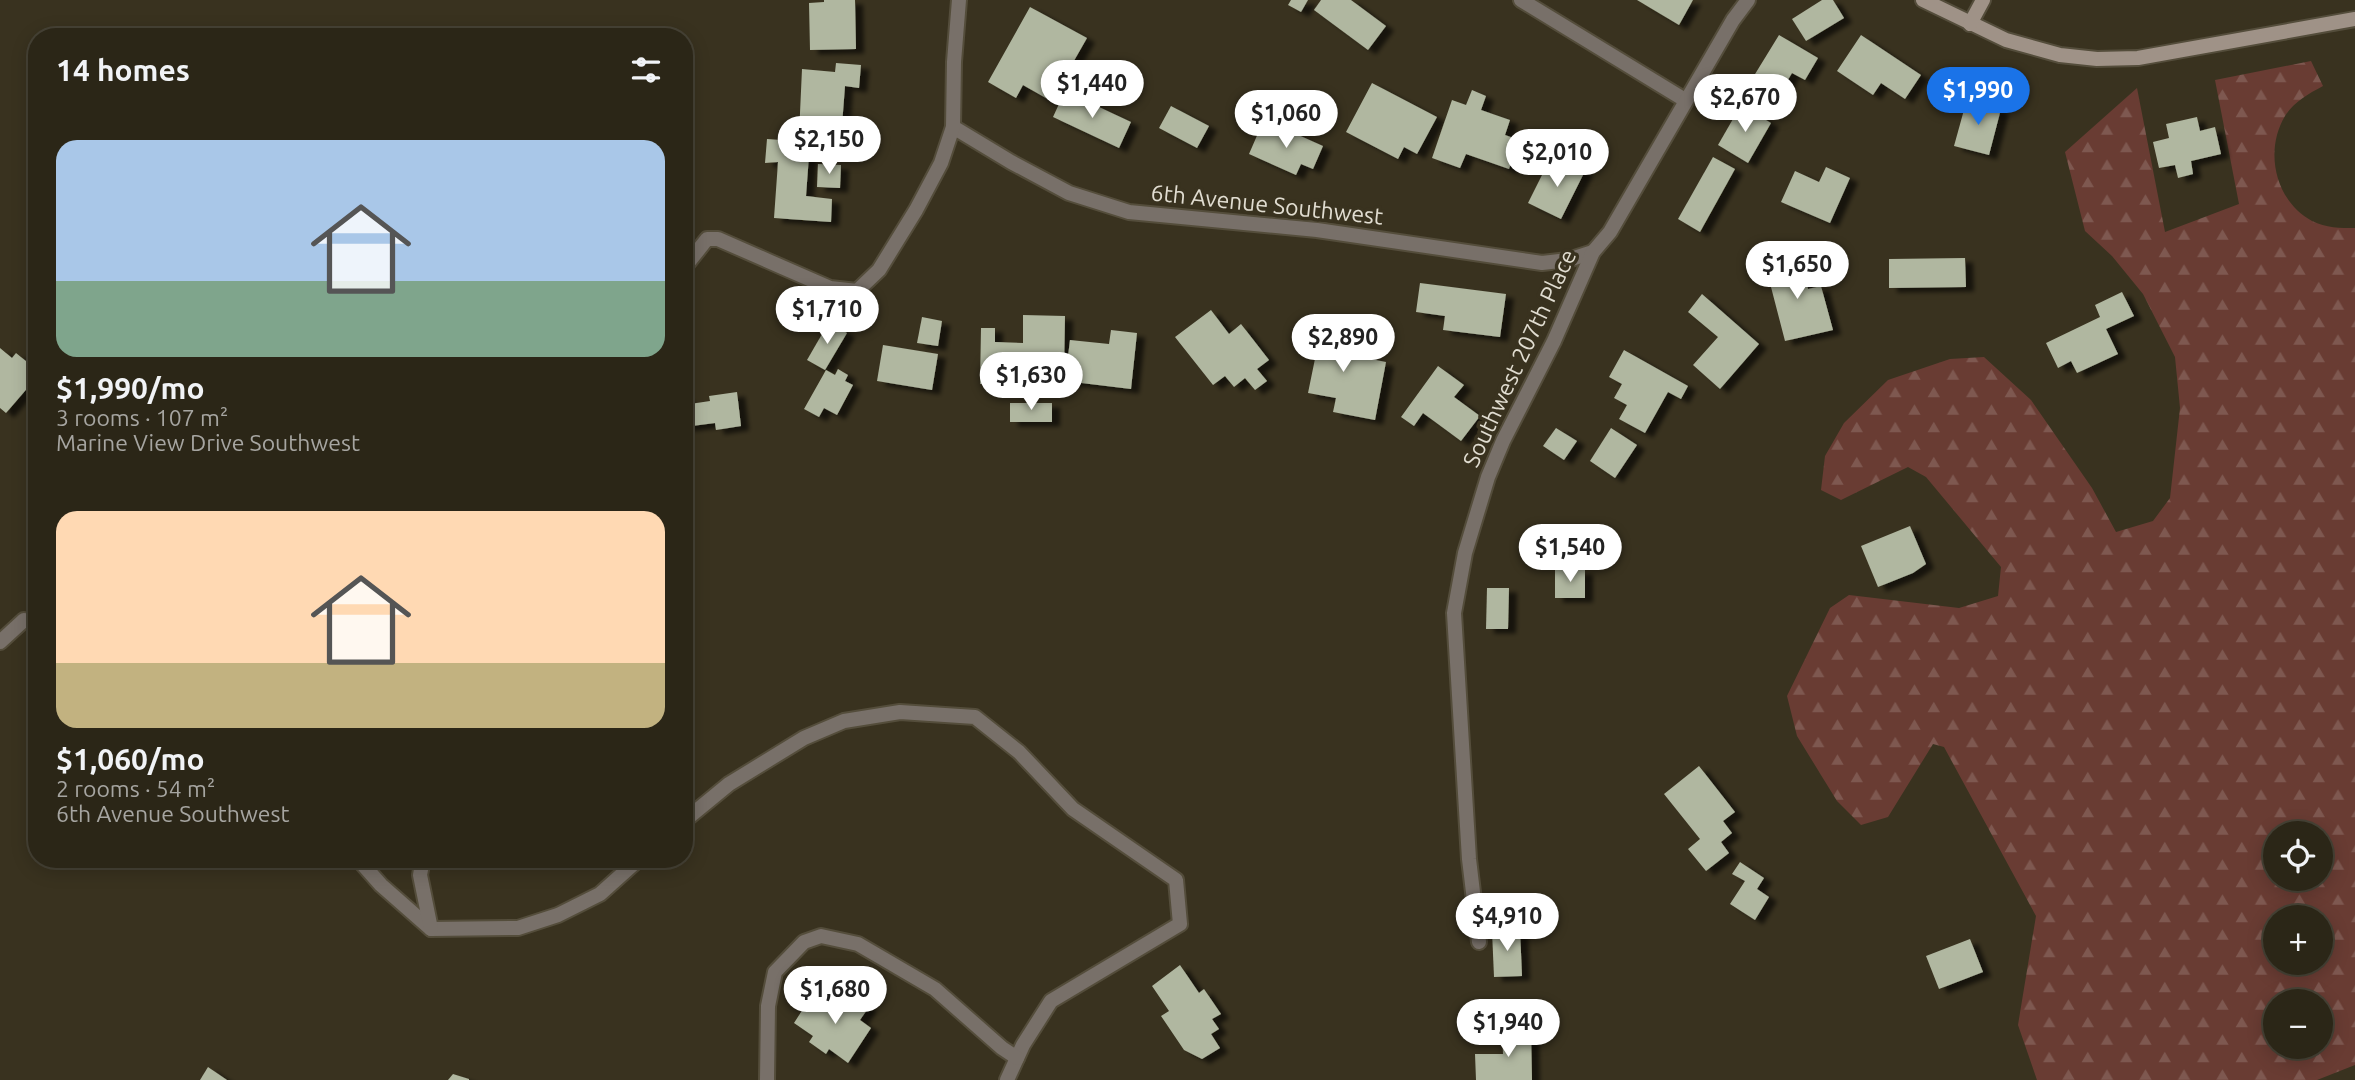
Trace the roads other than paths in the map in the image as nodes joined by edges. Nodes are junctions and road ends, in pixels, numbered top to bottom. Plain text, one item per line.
1 (959, 0) edge
2 (1521, 0) edge
3 (1748, 0) edge
4 (1923, 0) edge
5 (1983, 0) edge
6 (2355, 19) edge
7 (1970, 24) junction
8 (1685, 100) junction
9 (953, 127) junction
10 (1593, 252) junction
11 (693, 257) edge
12 (28, 621) edge
13 (0, 642) edge
14 (693, 814) edge
15 (366, 868) edge
16 (421, 868) edge
17 (629, 868) edge
18 (431, 929) junction
19 (1479, 942) dead end
20 (1017, 1058) junction
21 (767, 1080) edge
22 (1007, 1080) edge

1 - 9 street
2 - 8 street
3 - 8 street, Southwest 207th Place
4 - 7 street
5 - 7 street
6 - 7 street
8 - 10 street, Southwest 207th Place
9 - 10 street, 6th Avenue Southwest
9 - 11 street
10 - 19 street, Southwest 207th Place
12 - 13 street
14 - 20 street
15 - 18 street
16 - 18 street
17 - 18 street
20 - 21 street
20 - 22 street

